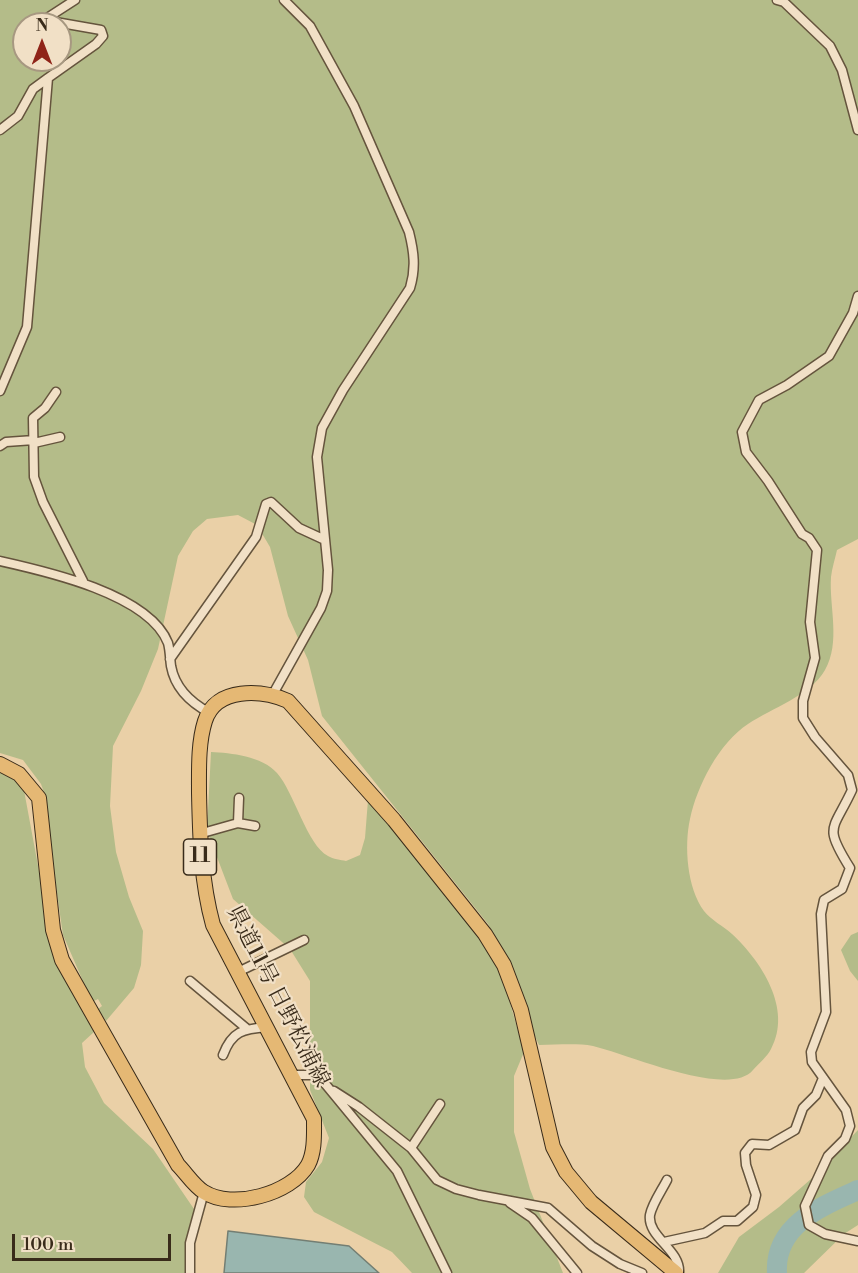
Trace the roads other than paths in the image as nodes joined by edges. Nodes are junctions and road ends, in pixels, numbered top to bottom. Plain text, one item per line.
1 (75, 0) edge
2 (284, 0) edge
3 (777, 0) edge
4 (48, 78) junction
5 (0, 130) edge
6 (858, 130) edge
7 (858, 296) edge
8 (0, 391) edge
9 (56, 392) dead end
10 (60, 437) dead end
11 (34, 442) junction
12 (0, 446) edge
13 (325, 540) junction
14 (0, 561) edge
15 (83, 581) junction
16 (170, 659) junction
17 (273, 694) junction
18 (210, 713) junction
19 (0, 764) edge
20 (239, 798) dead end
21 (238, 823) junction
22 (255, 826) dead end
23 (200, 834) junction
24 (304, 940) dead end
25 (238, 972) junction
26 (190, 981) dead end
27 (267, 1027) junction
28 (246, 1028) junction
29 (223, 1055) dead end
30 (292, 1075) junction
31 (823, 1078) junction
32 (334, 1091) junction
33 (441, 1104) dead end
34 (411, 1148) junction
35 (667, 1180) dead end
36 (204, 1192) junction
37 (504, 1200) junction
38 (858, 1241) edge
39 (664, 1242) junction
40 (190, 1273) edge
41 (447, 1273) edge
42 (577, 1273) edge
43 (642, 1273) edge
44 (677, 1273) edge

1 - 4 street
2 - 13 street
3 - 6 street
4 - 5 street
4 - 8 street
7 - 31 street
9 - 11 street
10 - 11 street
11 - 12 street
11 - 15 street
13 - 16 street
13 - 17 street
14 - 15 street
15 - 16 street
16 - 18 street
17 - 18 main road
17 - 44 main road
18 - 23 main road, 県道11号 日野松浦線 / 11
19 - 36 main road
20 - 21 street
21 - 22 street
21 - 23 street
23 - 25 main road, 県道11号 日野松浦線 / 11
24 - 25 street
25 - 27 main road, 県道11号 日野松浦線 / 11
26 - 28 street
27 - 28 street
27 - 30 main road, 県道11号 日野松浦線 / 11
28 - 29 street
30 - 32 street
30 - 36 main road, 県道11号 日野松浦線 / 11
31 - 38 street
31 - 39 street
32 - 34 street
32 - 41 street
33 - 34 street
34 - 37 street
35 - 39 street
36 - 40 street
37 - 42 street
37 - 43 street
39 - 44 street

